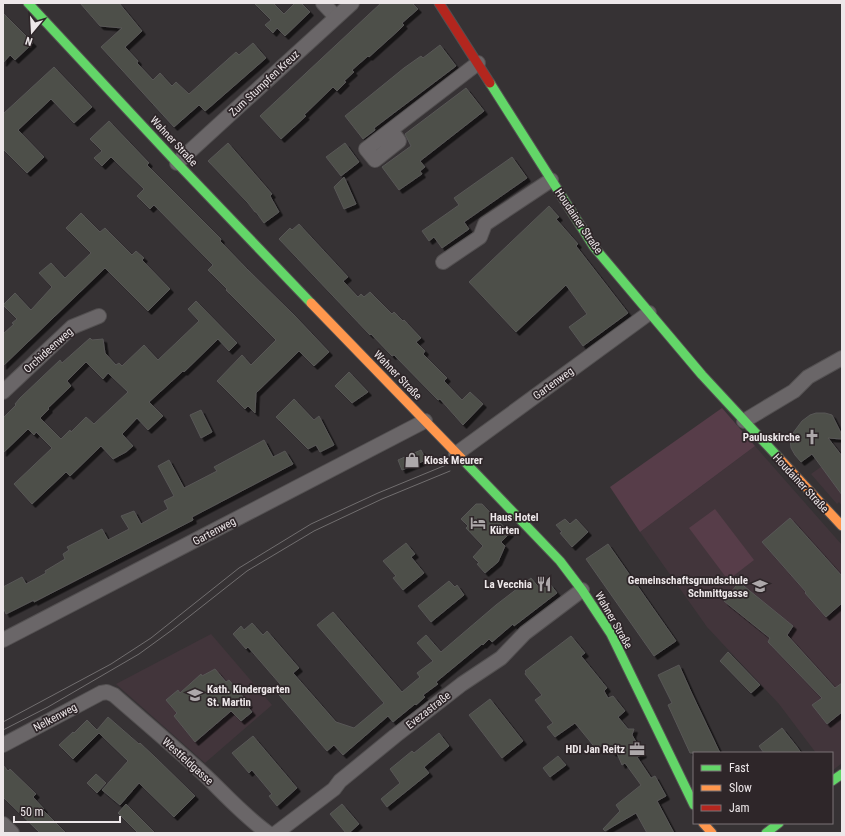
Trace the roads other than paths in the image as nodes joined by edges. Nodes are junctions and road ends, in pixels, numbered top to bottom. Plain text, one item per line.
1 (28, 3) edge
2 (323, 3) edge
3 (352, 3) edge
4 (439, 3) edge
5 (336, 17) junction
6 (478, 63) junction
7 (391, 130) dead end
8 (178, 163) junction
9 (551, 180) junction
10 (443, 262) dead end
11 (649, 313) junction
12 (99, 316) dead end
13 (842, 358) edge
14 (3, 392) edge
15 (426, 421) junction
16 (744, 421) junction
17 (456, 454) junction
18 (842, 526) edge
19 (582, 590) junction
20 (3, 640) edge
21 (107, 692) joint
22 (3, 745) edge
23 (842, 774) edge
24 (833, 780) edge
25 (693, 803) edge
26 (3, 824) edge
27 (704, 827) edge
28 (12, 833) edge
29 (268, 833) edge
30 (276, 833) edge
31 (712, 833) edge

1 - 8 street, Wahner Straße
2 - 5 street
3 - 5 street, Zum Stumpfen Kreuz
4 - 6 street, Houdainer Straße
5 - 8 street, Zum Stumpfen Kreuz
6 - 7 street
6 - 9 street, Houdainer Straße
8 - 15 street, Wahner Straße
9 - 10 street
9 - 11 street, Houdainer Straße
11 - 16 street, Houdainer Straße
11 - 17 street, Gartenweg
12 - 14 street, Orchideenweg
13 - 16 street
15 - 17 street, Wahner Straße
15 - 20 street, Gartenweg
16 - 18 street, Houdainer Straße
17 - 19 street, Wahner Straße
19 - 25 street, Wahner Straße
19 - 30 street, Evezastraße
21 - 22 street, Nelkenweg
21 - 29 street, Westfeldgasse
23 - 24 street
26 - 28 street
27 - 31 street

